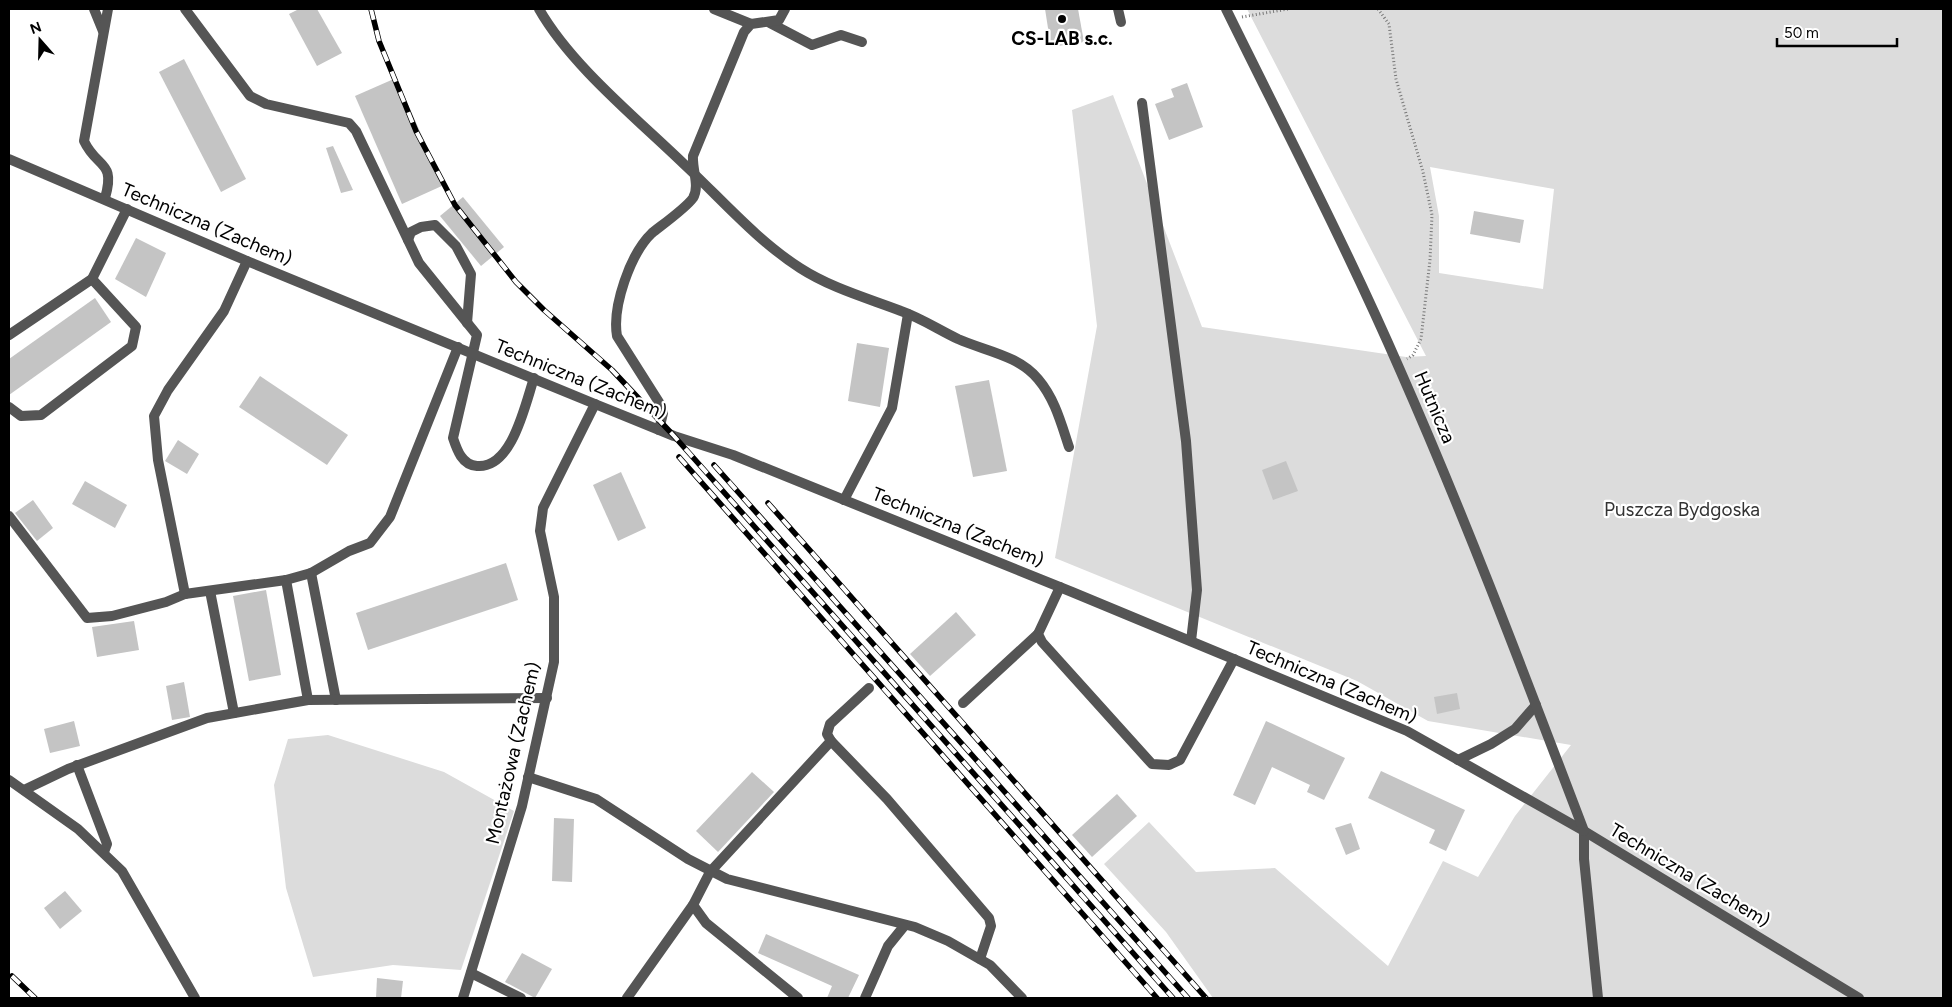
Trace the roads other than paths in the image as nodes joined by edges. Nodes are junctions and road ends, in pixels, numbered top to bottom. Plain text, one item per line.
1 (94, 9) edge
2 (108, 9) edge
3 (185, 9) edge
4 (539, 9) edge
5 (714, 9) edge
6 (785, 9) edge
7 (1118, 9) edge
8 (1226, 9) edge
9 (1121, 22) dead end
10 (770, 23) junction
11 (751, 24) junction
12 (104, 32) junction
13 (862, 42) dead end
14 (1142, 103) dead end
15 (9, 159) edge
16 (693, 172) junction
17 (105, 198) junction
18 (127, 209) junction
19 (408, 240) junction
20 (247, 261) junction
21 (92, 279) junction
22 (908, 314) junction
23 (467, 323) junction
24 (9, 336) edge
25 (458, 347) junction
26 (472, 353) junction
27 (534, 378) junction
28 (595, 404) junction
29 (9, 407) edge
30 (659, 430) junction
31 (1070, 447) dead end
32 (844, 500) junction
33 (9, 516) edge
34 (311, 573) junction
35 (286, 580) junction
36 (1060, 587) junction
37 (210, 591) junction
38 (185, 594) junction
39 (1038, 634) junction
40 (1191, 641) junction
41 (1234, 659) junction
42 (869, 688) dead end
43 (547, 698) junction
44 (308, 700) junction
45 (336, 700) junction
46 (963, 703) dead end
47 (1536, 705) junction
48 (234, 713) junction
49 (831, 741) junction
50 (1458, 760) junction
51 (77, 766) junction
52 (528, 777) junction
53 (9, 780) edge
54 (24, 790) junction
55 (1584, 831) junction
56 (104, 852) junction
57 (710, 872) junction
58 (692, 905) junction
59 (905, 925) junction
60 (980, 959) junction
61 (471, 973) junction
62 (195, 998) edge
63 (463, 998) edge
64 (521, 998) edge
65 (627, 998) edge
66 (798, 998) edge
67 (865, 998) edge
68 (1022, 998) edge
69 (1598, 998) edge
70 (1859, 998) edge

1 - 12 street
2 - 12 street
3 - 19 street
4 - 16 street
5 - 11 street
6 - 10 street
7 - 9 street
8 - 47 street, Hutnicza
10 - 11 street
10 - 13 street
11 - 16 street
12 - 17 street
14 - 40 street
15 - 17 street, Techniczna (Zachem)
16 - 22 street
16 - 30 street
17 - 18 street, Techniczna (Zachem)
18 - 20 street, Techniczna (Zachem)
18 - 21 street
19 - 23 street
19 - 23 street
20 - 25 street, Techniczna (Zachem)
20 - 38 street
21 - 24 street
21 - 29 street
22 - 31 street
22 - 32 street
23 - 26 street
25 - 26 street, Techniczna (Zachem)
25 - 34 street
26 - 27 street, Techniczna (Zachem)
26 - 27 street
27 - 28 street, Techniczna (Zachem)
28 - 30 street, Techniczna (Zachem)
28 - 43 street, Montażowa (Zachem)
30 - 32 street, Techniczna (Zachem)
32 - 36 street, Techniczna (Zachem)
33 - 38 street
34 - 35 street
34 - 45 street
35 - 37 street
35 - 44 street
36 - 39 street
36 - 40 street, Techniczna (Zachem)
37 - 38 street
37 - 48 street
39 - 41 street
39 - 46 street
40 - 41 street, Techniczna (Zachem)
41 - 50 street, Techniczna (Zachem)
42 - 49 street
43 - 45 street
43 - 52 street, Montażowa (Zachem)
44 - 45 street
44 - 48 street
47 - 50 street
47 - 55 street, Hutnicza
48 - 51 street
49 - 57 street
49 - 60 street
50 - 55 street, Techniczna (Zachem)
51 - 54 street
51 - 56 street
52 - 57 street
52 - 61 street, Montażowa (Zachem)
53 - 54 street
54 - 56 street
55 - 69 street
55 - 70 street, Techniczna (Zachem)
56 - 62 street
57 - 58 street
57 - 59 street
58 - 65 street
58 - 66 street
59 - 60 street
59 - 67 street
60 - 68 street
61 - 63 street, Montażowa (Zachem)
61 - 64 street

